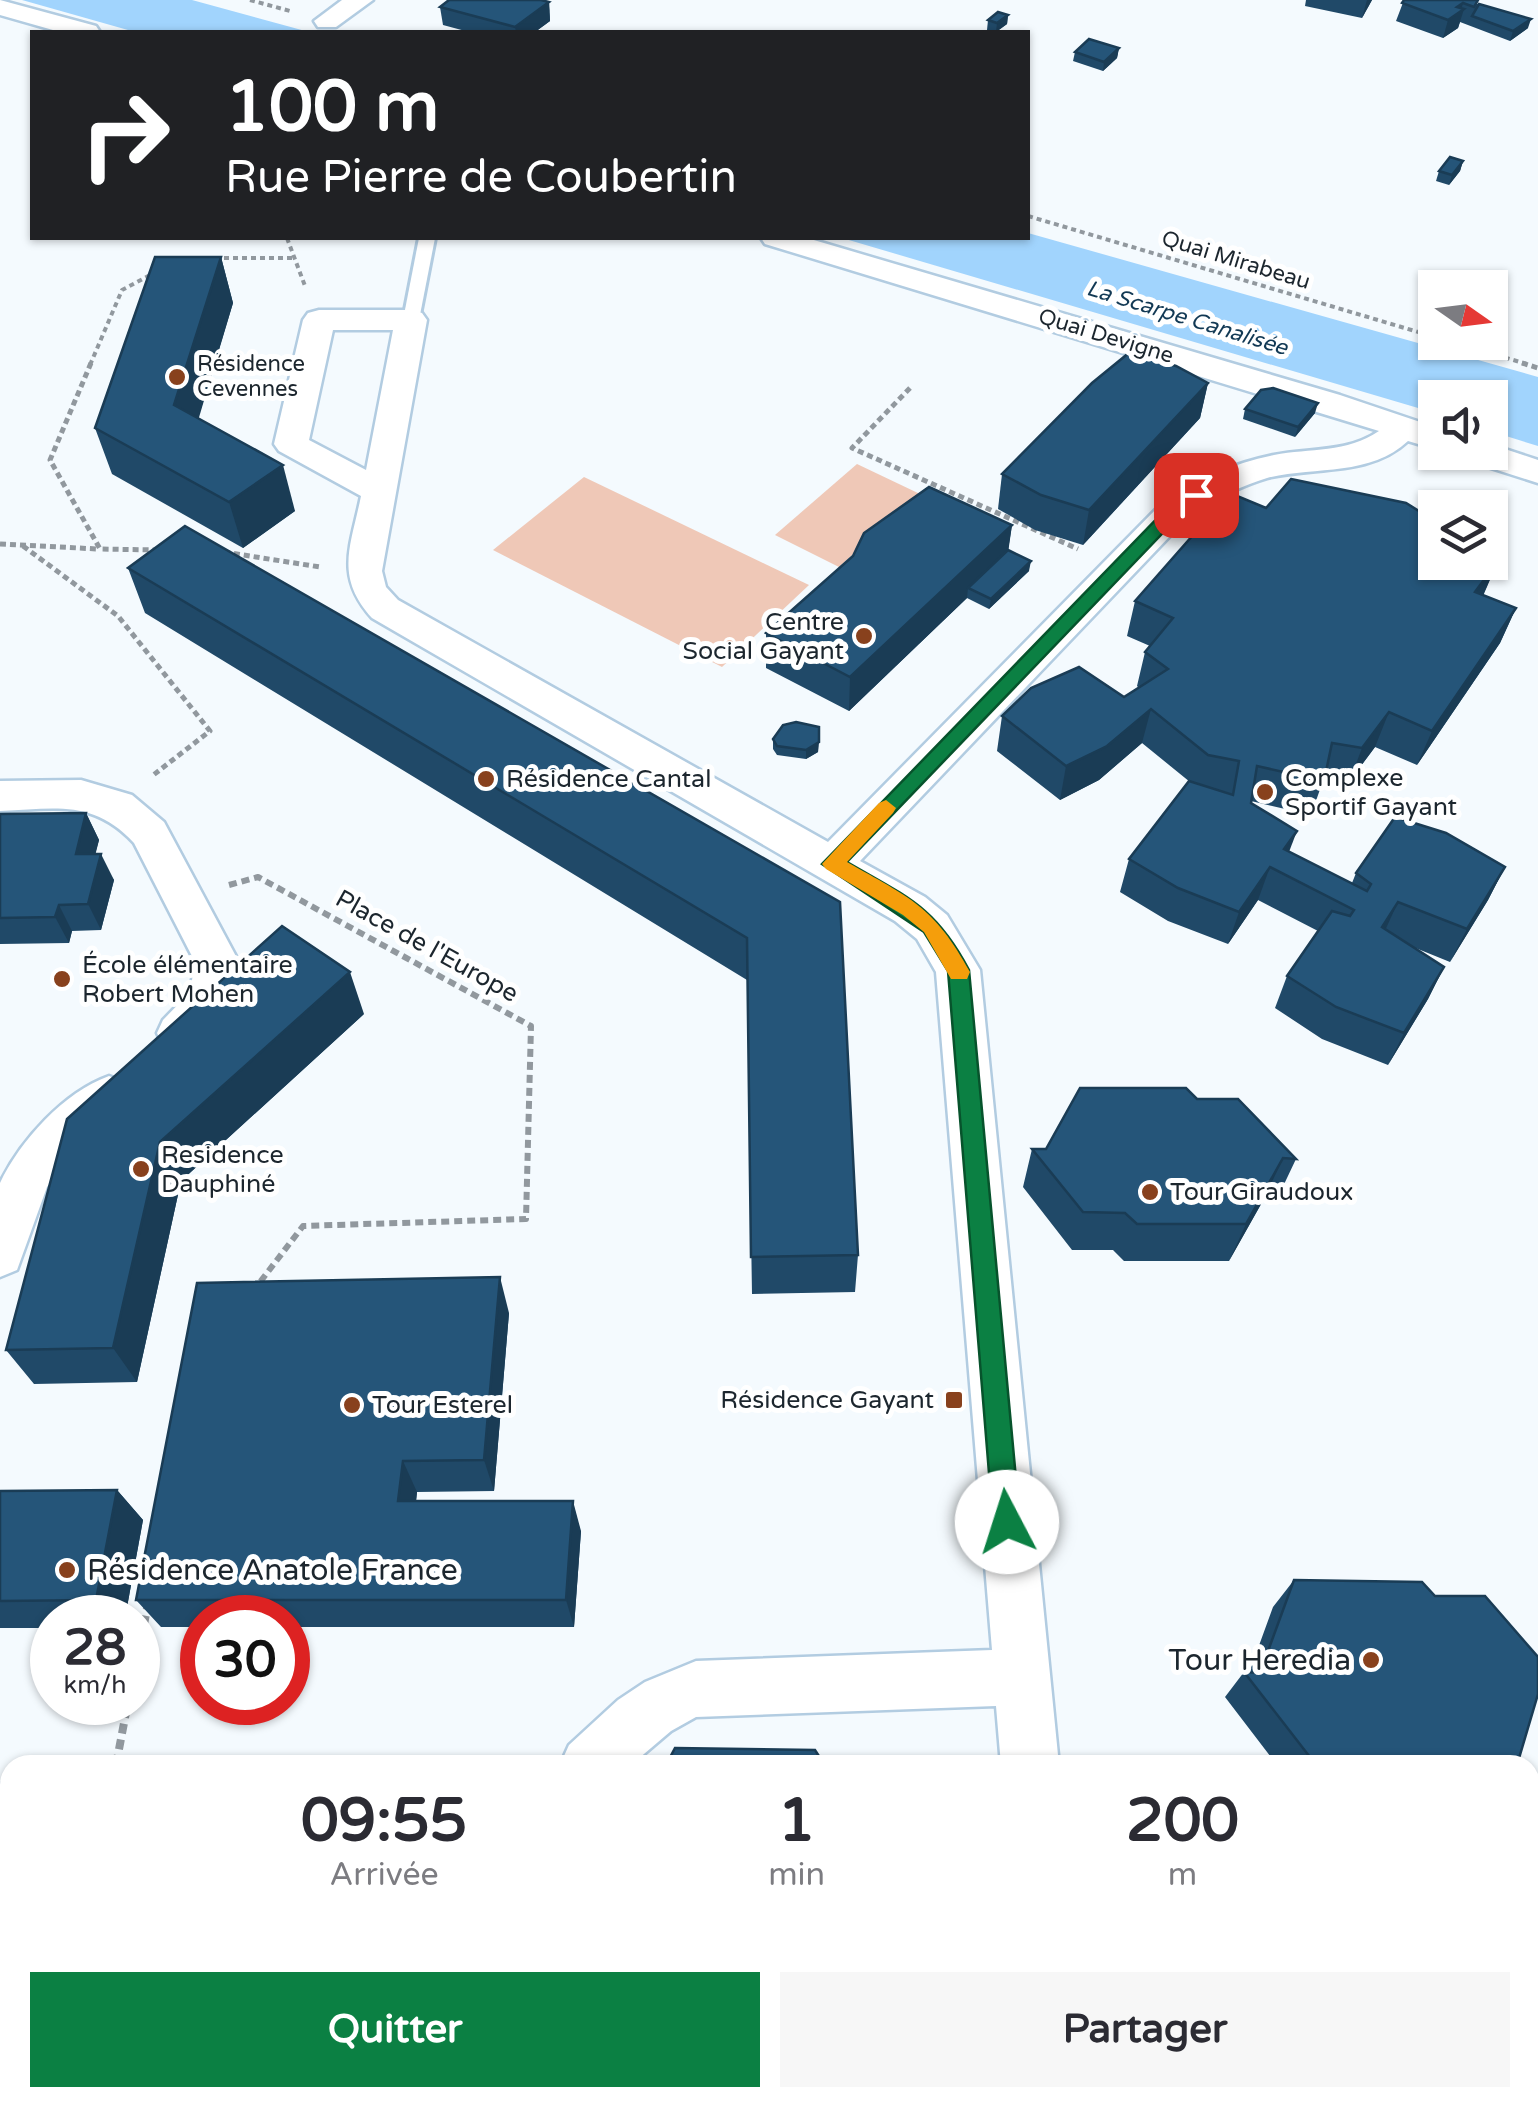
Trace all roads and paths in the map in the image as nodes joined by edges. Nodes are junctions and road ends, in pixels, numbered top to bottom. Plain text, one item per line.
1 (360, 0) edge
2 (0, 7) edge
3 (327, 21) dead end
4 (80, 30) edge
5 (1030, 217) edge
6 (288, 240) edge
7 (427, 240) edge
8 (783, 240) edge
9 (203, 258) edge
10 (294, 258) junction
11 (169, 266) edge
12 (319, 320) junction
13 (411, 320) junction
14 (1418, 332) edge
15 (1508, 359) edge
16 (1538, 368) edge
17 (910, 388) dead end
18 (1418, 434) edge
19 (1418, 434) edge
20 (1508, 462) edge
21 (1538, 472) edge
22 (378, 490) junction
23 (0, 544) edge
24 (23, 546) junction
25 (100, 549) junction
26 (174, 551) edge
27 (211, 552) edge
28 (1120, 568) junction
29 (364, 571) junction
30 (0, 796) edge
31 (118, 803) junction
32 (833, 864) junction
33 (184, 899) junction
34 (0, 1255) edge
35 (248, 1298) edge
36 (1021, 1677) junction
37 (124, 1725) edge
38 (118, 1755) edge
39 (600, 1755) edge
40 (1029, 1755) edge

1 - 3 street
2 - 4 street
5 - 14 path, Quai Mirabeau
6 - 10 path
7 - 13 lane
8 - 18 street, Quai Devigne
9 - 10 path
10 - 12 path
11 - 25 path
12 - 13 street
12 - 22 street
13 - 22 street
15 - 16 path
17 - 28 path
19 - 28 street
20 - 21 street
22 - 29 street
23 - 24 path
24 - 25 path
24 - 31 path
25 - 26 path
27 - 29 path
28 - 32 street
29 - 32 street
30 - 31 street
31 - 33 street
32 - 36 street
33 - 34 street
33 - 35 path, Place de l'Europe
36 - 39 street
36 - 40 street
37 - 38 path

